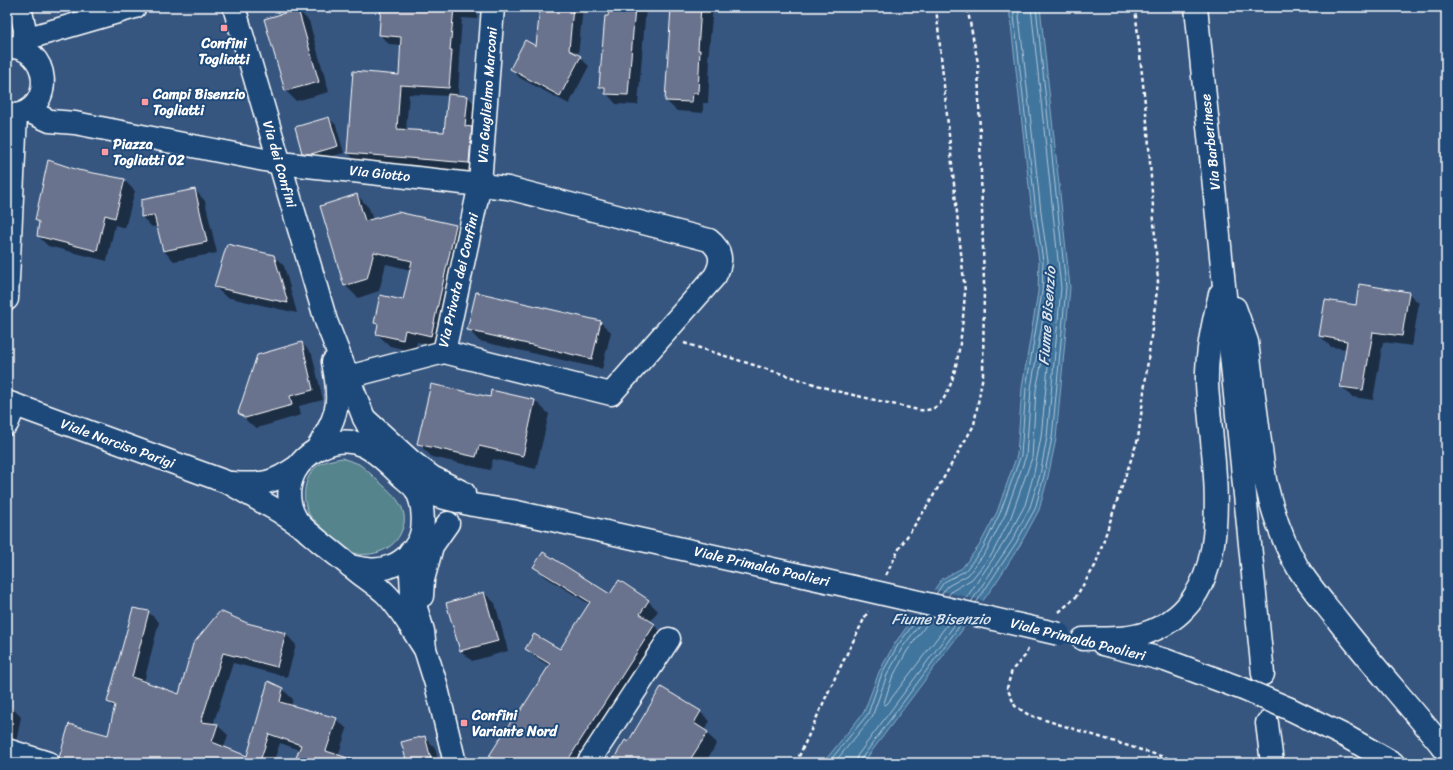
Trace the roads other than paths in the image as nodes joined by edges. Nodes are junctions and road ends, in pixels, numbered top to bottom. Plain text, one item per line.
1 (20, 7) edge
2 (135, 7) edge
3 (234, 7) edge
4 (494, 7) edge
5 (1196, 7) edge
6 (18, 45) edge
7 (23, 109) edge
8 (280, 163) junction
9 (480, 184) junction
10 (1224, 277) junction
11 (7, 299) edge
12 (326, 321) junction
13 (444, 352) junction
14 (348, 377) junction
15 (10, 410) edge
16 (364, 418) junction
17 (317, 449) junction
18 (386, 461) junction
19 (298, 466) junction
20 (229, 483) junction
21 (417, 491) junction
22 (512, 511) junction
23 (448, 523) junction
24 (304, 528) junction
25 (414, 547) junction
26 (350, 566) junction
27 (669, 639) dead end
28 (1083, 639) junction
29 (424, 640) junction
30 (1263, 674) dead end
31 (1267, 723) dead end
32 (7, 750) edge
33 (1446, 751) edge
34 (48, 763) edge
35 (455, 763) edge
36 (588, 763) edge
37 (1272, 763) edge
38 (1392, 763) edge

1 - 6 main road
2 - 6 main road
3 - 8 main road, Via dei Confini
4 - 9 main road, Via Guglielmo Marconi
5 - 10 main road, Via Barberinese
6 - 7 main road
7 - 8 main road, Via Giotto
7 - 11 main road
8 - 9 main road, Via Giotto
8 - 12 main road, Via dei Confini
9 - 13 main road, Via Privata dei Confini
9 - 13 main road, Via Giotto
10 - 28 main road
10 - 30 main road
10 - 33 main road
12 - 14 main road, Via dei Confini
12 - 17 main road, Via dei Confini
13 - 14 main road, Via Privata dei Confini
14 - 16 main road, Via dei Confini
15 - 20 main road, Viale Narciso Parigi
16 - 18 main road, Via dei Confini
16 - 22 main road
17 - 18 main road, Via dei Confini
17 - 19 main road, Via dei Confini
18 - 21 main road, Via dei Confini
19 - 20 main road, Viale Narciso Parigi
19 - 24 main road, Via dei Confini
20 - 24 main road, Viale Narciso Parigi
21 - 22 main road, Viale Primaldo Paolieri
21 - 25 main road, Via dei Confini
22 - 23 main road, Viale Primaldo Paolieri
22 - 28 main road, Viale Primaldo Paolieri, bridge
23 - 25 main road, Viale Primaldo Paolieri
23 - 29 main road
24 - 26 main road, Via dei Confini
25 - 26 main road
25 - 29 main road, Via dei Confini
26 - 29 main road, Via dei Confini
27 - 36 main road
28 - 38 main road, Viale Primaldo Paolieri, bridge
29 - 35 main road, Via dei Confini
31 - 37 main road
32 - 34 main road

